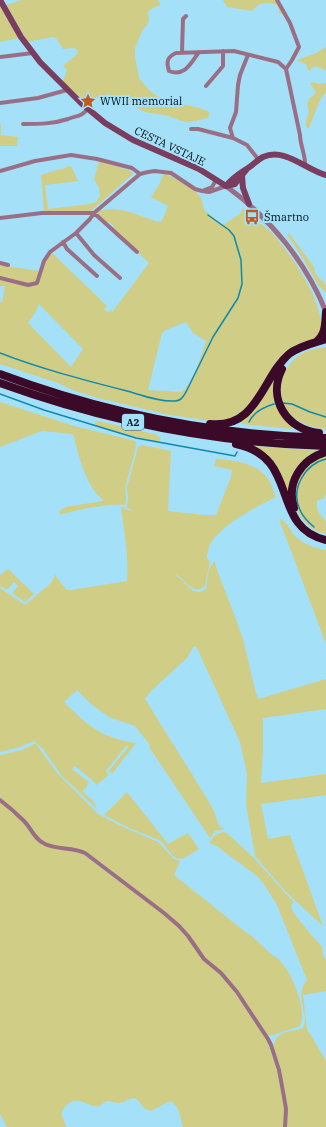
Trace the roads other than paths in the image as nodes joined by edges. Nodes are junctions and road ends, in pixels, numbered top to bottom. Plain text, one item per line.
1 (0, 0) edge
2 (277, 0) edge
3 (186, 16) dead end
4 (223, 51) junction
5 (182, 52) junction
6 (199, 52) junction
7 (33, 53) junction
8 (248, 55) junction
9 (0, 57) edge
10 (286, 69) junction
11 (206, 86) dead end
12 (67, 90) junction
13 (0, 102) edge
14 (88, 109) junction
15 (23, 124) dead end
16 (191, 129) dead end
17 (233, 138) junction
18 (258, 160) junction
19 (305, 166) junction
20 (248, 168) junction
21 (0, 171) edge
22 (140, 174) junction
23 (242, 176) junction
24 (326, 176) edge
25 (216, 180) junction
26 (226, 186) junction
27 (202, 191) junction
28 (249, 204) junction
29 (94, 213) junction
30 (0, 218) edge
31 (76, 233) junction
32 (63, 242) junction
33 (137, 252) dead end
34 (0, 263) edge
35 (8, 265) dead end
36 (97, 276) dead end
37 (0, 278) edge
38 (120, 278) dead end
39 (326, 312) edge
40 (326, 339) edge
41 (315, 342) junction
42 (326, 345) edge
43 (0, 374) edge
44 (0, 383) edge
45 (186, 424) junction
46 (326, 434) edge
47 (207, 436) junction
48 (326, 438) edge
49 (326, 446) edge
50 (326, 452) edge
51 (326, 536) edge
52 (326, 540) edge
53 (0, 800) edge
54 (285, 1127) edge

1 - 7 main road, CESTA VSTAJE
2 - 10 street
3 - 5 street
4 - 6 street
4 - 8 street
4 - 11 street
5 - 6 street
5 - 6 street
7 - 9 street
7 - 12 main road, CESTA VSTAJE
8 - 10 street
8 - 17 street
10 - 19 street
12 - 13 street
12 - 14 main road, CESTA VSTAJE
14 - 15 street
14 - 25 main road, CESTA VSTAJE
16 - 17 street
17 - 18 street
18 - 19 main road
18 - 20 main road
19 - 24 main road
20 - 23 main road
20 - 26 main road
21 - 22 street
22 - 27 street
22 - 29 street
23 - 26 main road
23 - 28 main road
25 - 26 main road, CESTA VSTAJE
25 - 27 street
26 - 27 street
26 - 28 street, CESTA VSTAJE
28 - 39 street, CESTA VSTAJE
29 - 30 street
29 - 31 street
29 - 33 street
31 - 32 street
31 - 38 street
32 - 36 street
32 - 37 street
34 - 35 street
39 - 41 highway
40 - 41 highway
41 - 45 highway
42 - 46 highway
43 - 45 highway, A2
44 - 47 highway, A2
45 - 48 highway, A2
47 - 49 highway, A2
47 - 52 highway
50 - 51 highway
53 - 54 street

